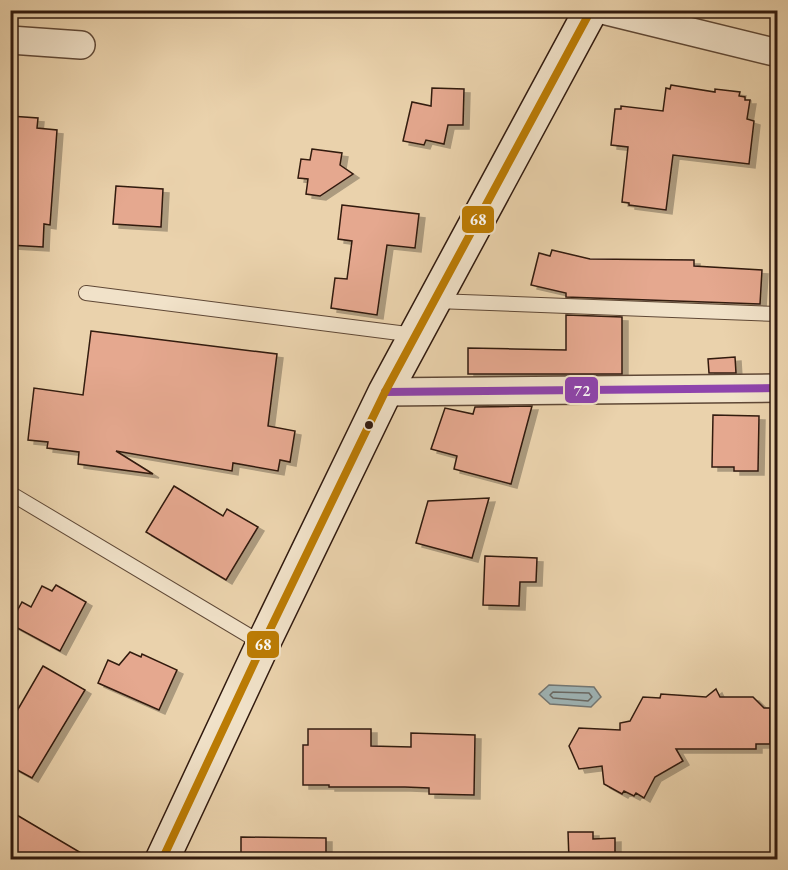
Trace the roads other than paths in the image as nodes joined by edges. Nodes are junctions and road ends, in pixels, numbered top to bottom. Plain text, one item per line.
1 (591, 10) edge
2 (602, 10) edge
3 (10, 40) edge
4 (81, 45) dead end
5 (777, 53) edge
6 (86, 294) dead end
7 (436, 301) junction
8 (777, 314) edge
9 (417, 335) junction
10 (777, 388) edge
11 (385, 392) junction
12 (10, 493) edge
13 (262, 644) junction
14 (162, 860) edge

1 - 7 street
2 - 5 street
3 - 4 street
6 - 9 lane
7 - 8 lane
7 - 9 street
9 - 11 street
10 - 11 street
11 - 13 street
12 - 13 lane
13 - 14 street

